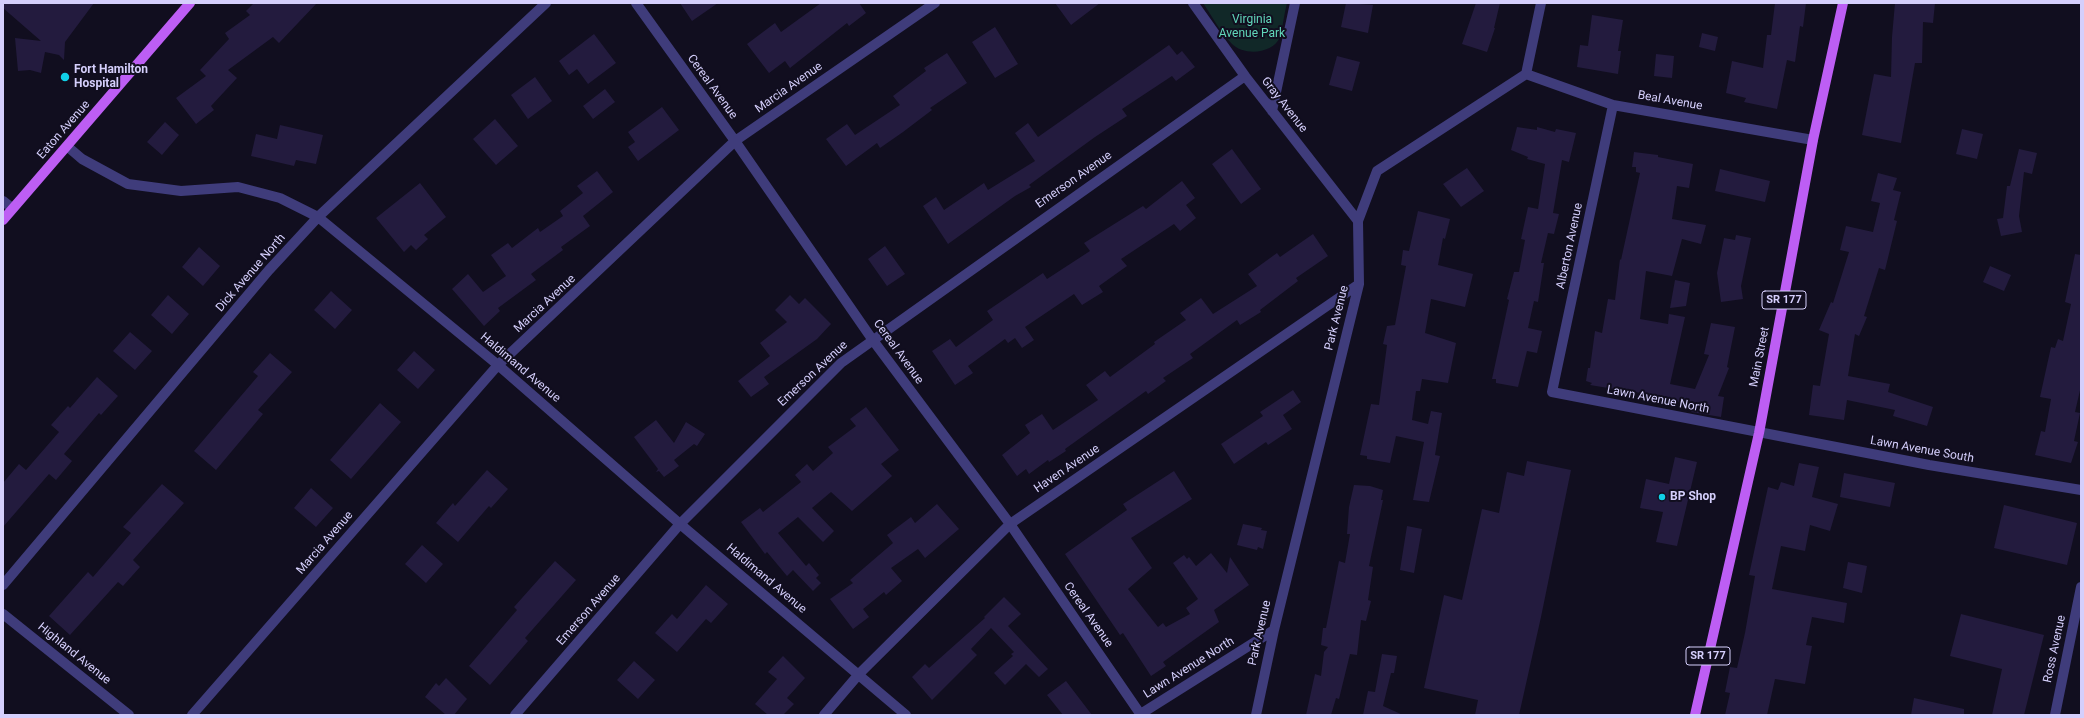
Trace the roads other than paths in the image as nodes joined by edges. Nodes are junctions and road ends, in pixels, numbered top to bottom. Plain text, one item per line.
1 (190, 3) edge
2 (546, 3) edge
3 (636, 3) edge
4 (935, 3) edge
5 (1194, 3) edge
6 (1295, 3) edge
7 (1541, 3) edge
8 (1843, 3) edge
9 (1526, 74) junction
10 (1245, 76) junction
11 (1613, 105) junction
12 (1272, 111) junction
13 (1813, 140) junction
14 (735, 141) junction
15 (68, 147) junction
16 (3, 200) edge
17 (12, 208) junction
18 (318, 217) junction
19 (3, 220) edge
20 (1358, 221) junction
21 (1359, 284) junction
22 (872, 340) junction
23 (498, 365) junction
24 (1552, 392) joint
25 (1759, 433) junction
26 (2081, 490) edge
27 (680, 524) junction
28 (1010, 524) junction
29 (3, 585) edge
30 (2081, 587) edge
31 (3, 614) edge
32 (1274, 630) junction
33 (859, 674) junction
34 (129, 715) edge
35 (192, 715) edge
36 (515, 715) edge
37 (824, 715) edge
38 (906, 715) edge
39 (1140, 715) edge
40 (1256, 715) edge
41 (1695, 715) edge
42 (2055, 715) edge

1 - 15 main road, Eaton Avenue
2 - 18 street, Dick Avenue North
3 - 14 street, Cereal Avenue
4 - 14 street, Marcia Avenue
5 - 10 street, Gray Avenue
6 - 12 street
7 - 9 street
8 - 13 main road, Main Street / SR 177
9 - 11 street, Beal Avenue
9 - 20 street, Park Avenue
10 - 12 street, Gray Avenue
10 - 22 street, Emerson Avenue
11 - 13 street, Beal Avenue
11 - 24 street, Alberton Avenue
12 - 20 street, Gray Avenue
13 - 25 main road, Main Street / SR 177
14 - 22 street, Cereal Avenue
14 - 23 street, Marcia Avenue
15 - 17 main road, Eaton Avenue
15 - 18 street, Haldimand Avenue
16 - 17 street
17 - 19 main road, Eaton Avenue
18 - 23 street, Haldimand Avenue
18 - 29 street, Dick Avenue North
20 - 21 street, Park Avenue
21 - 28 street, Haven Avenue
21 - 32 street, Park Avenue
22 - 27 street, Emerson Avenue
22 - 28 street, Cereal Avenue
23 - 27 street, Haldimand Avenue
23 - 35 street, Marcia Avenue
24 - 25 street, Lawn Avenue North
25 - 26 street, Lawn Avenue South
25 - 41 main road, Main Street / SR 177
27 - 33 street, Haldimand Avenue
27 - 36 street, Emerson Avenue
28 - 33 street, Haven Avenue
28 - 39 street, Cereal Avenue
30 - 42 street, Ross Avenue
31 - 34 street, Highland Avenue
32 - 39 street, Lawn Avenue North
32 - 40 street, Park Avenue
33 - 37 street, Haven Avenue
33 - 38 street, Haldimand Avenue

